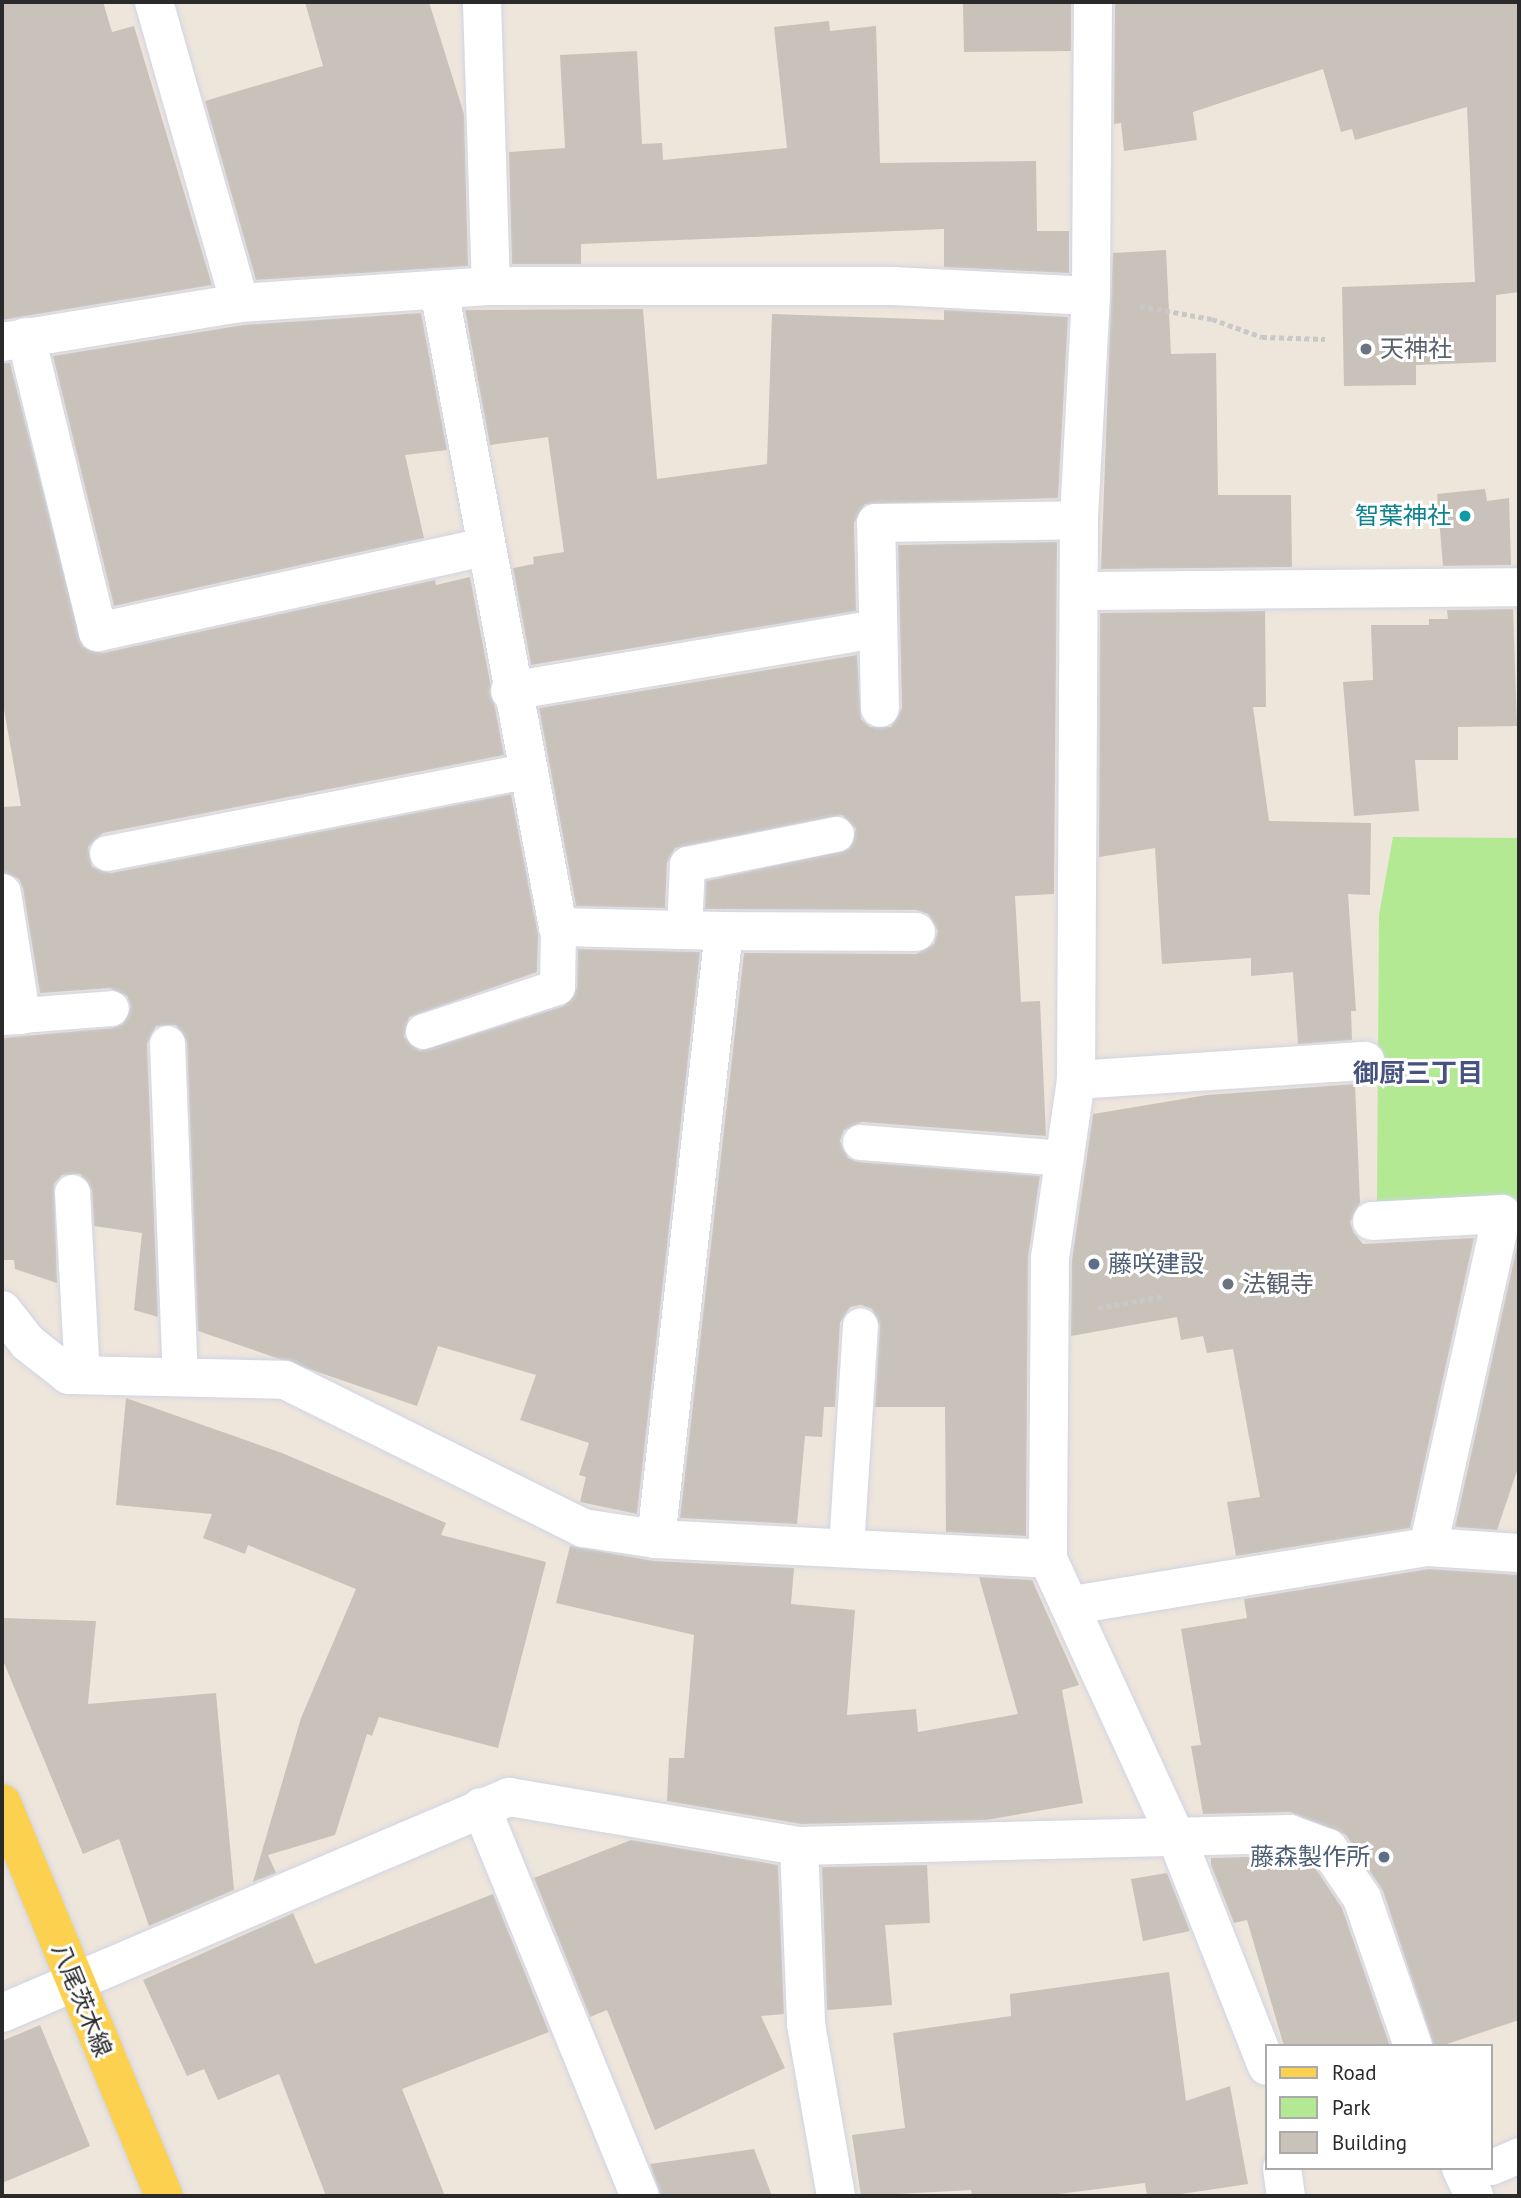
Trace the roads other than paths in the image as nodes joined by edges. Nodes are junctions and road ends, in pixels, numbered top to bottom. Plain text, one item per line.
1 (154, 2) edge
2 (482, 2) edge
3 (1093, 2) edge
4 (491, 286) junction
5 (439, 290) junction
6 (1090, 301) junction
7 (240, 303) junction
8 (10, 335) edge
9 (1079, 520) junction
10 (483, 547) junction
11 (1519, 587) edge
12 (1079, 591) junction
13 (878, 629) junction
14 (510, 691) junction
15 (880, 708) dead end
16 (526, 772) junction
17 (836, 834) dead end
18 (107, 853) dead end
19 (2, 893) edge
20 (558, 928) junction
21 (684, 930) junction
22 (724, 931) junction
23 (916, 932) dead end
24 (111, 1008) dead end
25 (11, 1016) edge
26 (423, 1031) dead end
27 (167, 1044) dead end
28 (1365, 1061) dead end
29 (1076, 1080) junction
30 (860, 1142) dead end
31 (1065, 1158) junction
32 (72, 1192) dead end
33 (1372, 1221) dead end
34 (2, 1310) edge
35 (860, 1325) dead end
36 (82, 1376) junction
37 (180, 1378) junction
38 (656, 1539) junction
39 (1427, 1547) junction
40 (846, 1548) junction
41 (1519, 1553) edge
42 (1048, 1559) junction
43 (1073, 1605) junction
44 (2, 1803) edge
45 (481, 1807) junction
46 (1177, 1839) junction
47 (799, 1846) junction
48 (74, 1983) junction
49 (2, 2013) edge
50 (1412, 2044) edge
51 (1266, 2063) edge
52 (1519, 2155) edge
53 (1493, 2167) edge
54 (1282, 2170) edge
55 (164, 2196) edge
56 (640, 2196) edge
57 (836, 2196) edge
58 (1286, 2196) edge

1 - 7 street
2 - 4 street
3 - 6 street
4 - 5 street
4 - 6 street
5 - 7 street
5 - 10 street
6 - 9 street
7 - 8 street
8 - 10 street
9 - 12 street
9 - 13 street
10 - 14 street
11 - 12 street
12 - 29 street
13 - 14 street
13 - 15 street
14 - 16 street
16 - 18 lane
16 - 20 street
17 - 21 lane
19 - 25 street
20 - 21 street
20 - 26 lane
21 - 22 street
22 - 23 street
22 - 38 street
24 - 25 lane
27 - 37 lane
28 - 29 street
29 - 31 street
30 - 31 lane
31 - 42 street
32 - 36 lane
33 - 39 street
34 - 36 street
35 - 40 lane
36 - 37 street
37 - 38 street
38 - 40 street
39 - 41 street
39 - 43 street
40 - 42 street
42 - 43 street
43 - 46 street
44 - 48 main road, 八尾茨木線
45 - 47 street
45 - 48 street
45 - 56 street
46 - 47 street
46 - 50 street
46 - 51 street
47 - 57 street
48 - 49 street
48 - 55 main road, 八尾茨木線
52 - 53 lane
54 - 58 street

